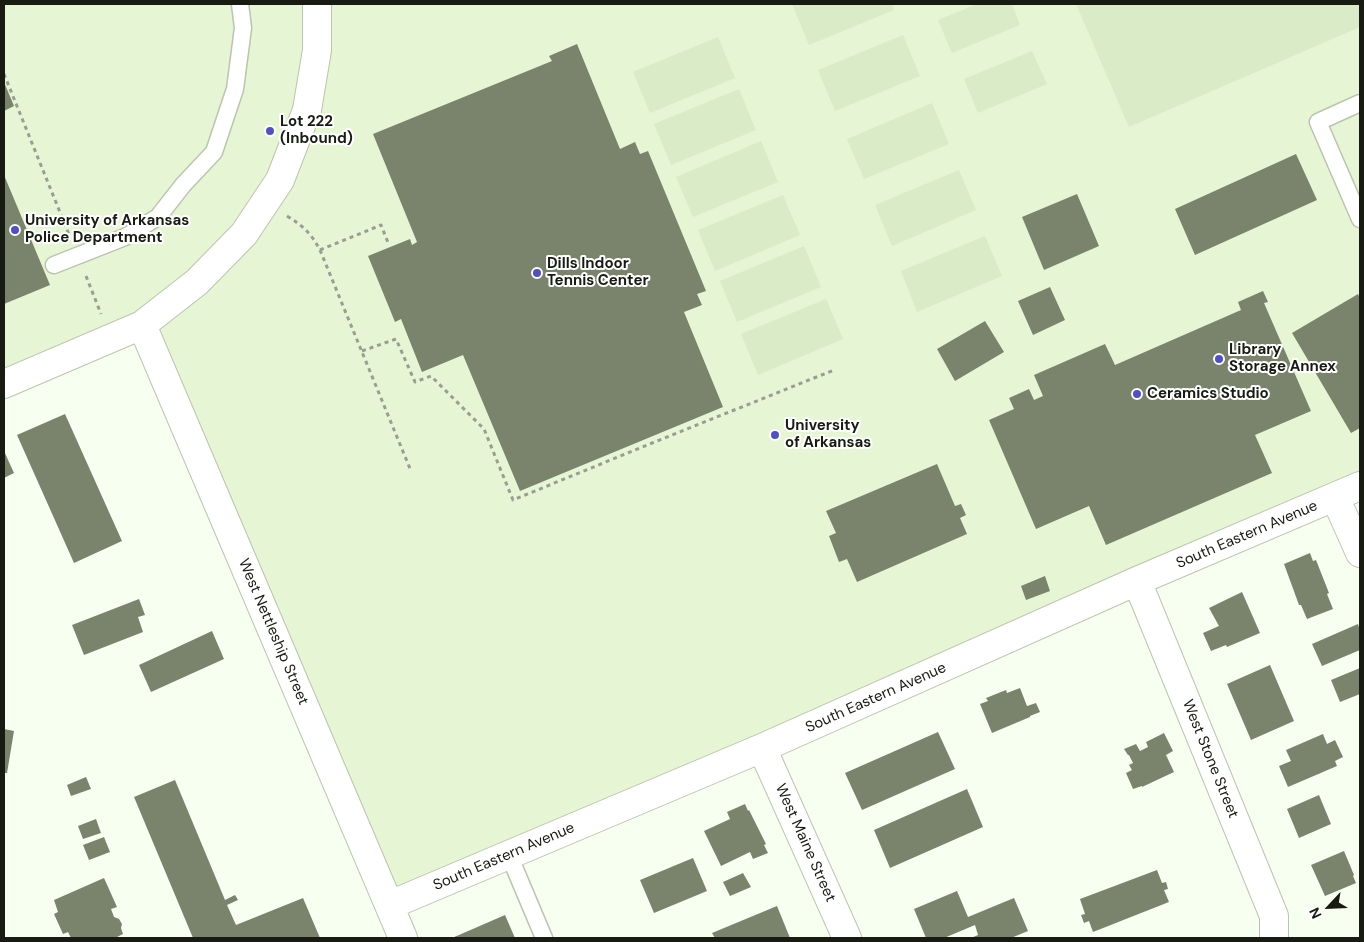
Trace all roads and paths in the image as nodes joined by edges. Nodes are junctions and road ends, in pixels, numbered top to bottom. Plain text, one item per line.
1 (240, 4) edge
2 (317, 4) edge
3 (4, 74) edge
4 (1360, 103) edge
5 (287, 215) dead end
6 (1360, 219) edge
7 (389, 245) dead end
8 (320, 250) junction
9 (78, 256) junction
10 (54, 265) dead end
11 (104, 319) dead end
12 (142, 325) junction
13 (362, 351) junction
14 (834, 370) dead end
15 (4, 384) edge
16 (411, 471) dead end
17 (1360, 486) edge
18 (1335, 497) junction
19 (1360, 554) edge
20 (1137, 581) junction
21 (762, 748) junction
22 (509, 855) junction
23 (390, 905) junction
24 (403, 938) edge
25 (544, 938) edge
26 (847, 938) edge
27 (1274, 938) edge

1 - 9 lane
2 - 12 street
3 - 9 path
4 - 6 lane
5 - 8 path
7 - 8 path
8 - 13 path
9 - 10 lane
9 - 11 path
12 - 15 street
12 - 23 street, West Nettleship Street
13 - 14 path
13 - 16 path
17 - 18 street, South Eastern Avenue
18 - 19 street
18 - 20 street, South Eastern Avenue
20 - 21 street, South Eastern Avenue
20 - 27 street, West Stone Street
21 - 22 street, South Eastern Avenue
21 - 26 street, West Maine Street
22 - 23 street, South Eastern Avenue
22 - 25 lane
23 - 24 street, West Nettleship Street

